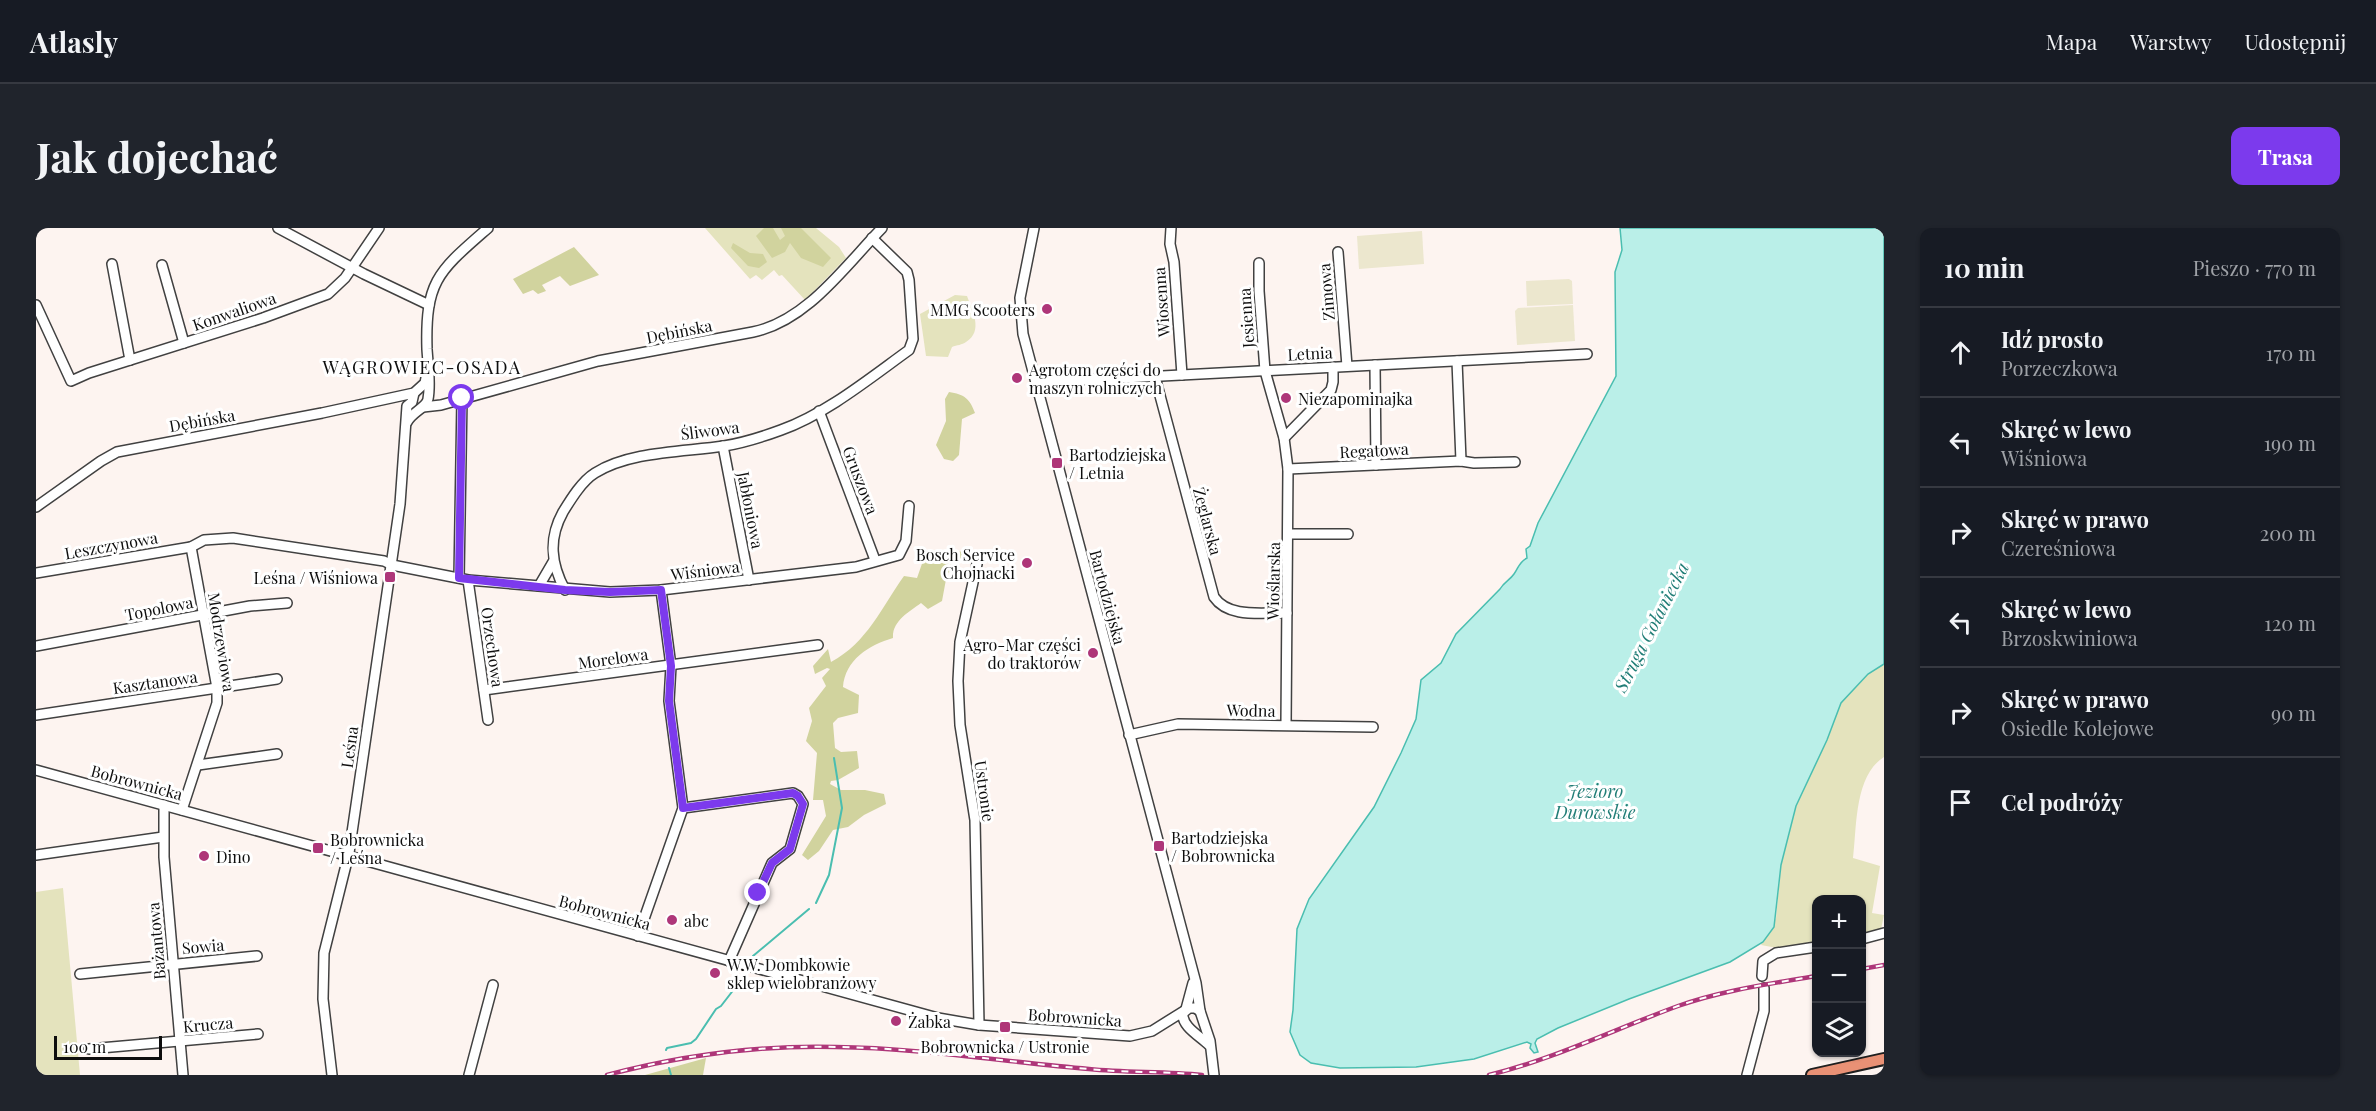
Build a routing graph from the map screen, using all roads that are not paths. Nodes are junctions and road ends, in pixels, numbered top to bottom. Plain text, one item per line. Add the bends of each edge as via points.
1 (278, 228) edge
2 (378, 228) edge
3 (488, 228) edge
4 (882, 228) edge
5 (1034, 228) edge
6 (1171, 228) edge
7 (872, 238) junction
8 (1338, 252) dead end
9 (1259, 263) dead end
10 (112, 264) dead end
11 (162, 264) dead end
12 (352, 267) junction
13 (36, 305) edge
14 (429, 305) junction
15 (184, 343) junction
16 (1587, 354) dead end
17 (130, 360) junction
18 (1457, 361) junction
19 (1375, 365) junction
20 (1347, 366) junction
21 (1333, 367) junction
22 (1265, 371) junction
23 (1182, 375) junction
24 (1155, 376) junction
25 (1036, 386) junction
26 (462, 398) junction
27 (419, 399) junction
28 (819, 411) junction
29 (1284, 438) junction
30 (723, 446) junction
31 (1461, 461) junction
32 (1515, 462) dead end
33 (1376, 465) junction
34 (1288, 469) junction
35 (909, 506) dead end
36 (36, 507) edge
37 (1289, 534) junction
38 (1348, 534) dead end
39 (191, 547) junction
40 (875, 560) junction
41 (553, 561) junction
42 (977, 564) dead end
43 (392, 565) junction
44 (36, 573) edge
45 (463, 579) junction
46 (749, 580) junction
47 (539, 586) junction
48 (565, 590) junction
49 (661, 590) junction
50 (287, 603) dead end
51 (1287, 613) junction
52 (203, 615) junction
53 (818, 645) dead end
54 (36, 646) edge
55 (671, 666) junction
56 (277, 679) dead end
57 (217, 688) junction
58 (484, 690) junction
59 (36, 715) edge
60 (488, 720) dead end
61 (1286, 726) junction
62 (1373, 727) dead end
63 (1130, 735) junction
64 (277, 754) dead end
65 (198, 765) junction
66 (36, 770) edge
67 (164, 805) junction
68 (683, 808) junction
69 (182, 810) junction
70 (163, 837) junction
71 (36, 855) edge
72 (348, 856) junction
73 (1884, 933) edge
74 (638, 936) junction
75 (1866, 938) edge
76 (1812, 948) edge
77 (257, 956) dead end
78 (729, 961) junction
79 (173, 964) junction
80 (1192, 972) junction
81 (80, 974) dead end
82 (1762, 976) dead end
83 (493, 985) dead end
84 (1764, 988) dead end
85 (1185, 1010) junction
86 (1201, 1015) junction
87 (1170, 1020) junction
88 (1186, 1024) junction
89 (979, 1025) junction
90 (258, 1034) dead end
91 (180, 1041) junction
92 (1209, 1045) junction
93 (88, 1049) dead end
94 (1884, 1059) edge
95 (183, 1075) edge
96 (332, 1075) edge
97 (469, 1075) edge
98 (1214, 1075) edge
99 (1747, 1075) edge
100 (1812, 1075) edge

1 - 12 street
2 - 12 street, Konwaliowa
3 - 14 street via 442,270
4 - 7 street, Dębińska
5 - 25 street, Bartodziejska via 1020,309
6 - 23 street, Wiosenna
7 - 26 street, Dębińska via 809,303 775,326 598,361
7 - 28 street, Śliwowa via 906,272 913,339 909,350
8 - 20 street, Zimowa
9 - 22 street, Jesienna
10 - 17 street
11 - 15 street
12 - 14 street
12 - 15 street, Konwaliowa via 328,294
13 - 17 street, Konwaliowa via 70,381
14 - 27 street via 430,387
15 - 17 street, Konwaliowa
16 - 18 street, Letnia
18 - 19 street, Letnia
18 - 31 street
19 - 20 street, Letnia
19 - 33 street
20 - 21 street, Letnia
21 - 22 street, Letnia
21 - 29 street via 1331,390
22 - 23 street, Letnia
22 - 29 street, Wioślarska
23 - 24 street, Letnia
24 - 25 street, Letnia via 1047,382
24 - 51 street, Żeglarska via 1214,597 1234,611
25 - 63 street, Bartodziejska
26 - 27 street, Dębińska
26 - 45 street, Orzechowa
27 - 36 street, Dębińska via 389,399 117,452
27 - 43 street, Leśna via 407,422
28 - 30 street, Śliwowa via 784,429
28 - 40 street, Gruszowa
29 - 34 street, Wioślarska
30 - 41 street, Śliwowa via 675,450 610,465 592,474 558,521
30 - 46 street, Jabłoniowa
31 - 32 street, Regatowa
31 - 33 street, Regatowa
33 - 34 street, Regatowa
34 - 37 street, Wioślarska
35 - 40 street, Wiśniowa via 906,541 899,555
37 - 38 street
37 - 51 street, Wioślarska
39 - 43 street, Leszczynowa via 204,540 233,538
39 - 44 street, Leszczynowa
39 - 52 street, Modrzewiowa
40 - 46 street, Wiśniowa via 856,567
41 - 47 street, Śliwowa
41 - 48 street, Śliwowa
42 - 89 street, Ustronie via 960,642 958,681 960,725 975,820
43 - 45 street, Wiśniowa
43 - 72 street, Leśna
45 - 47 street, Wiśniowa
45 - 58 street, Orzechowa
46 - 49 street, Wiśniowa
47 - 48 street, Wiśniowa
48 - 49 street, Wiśniowa
49 - 55 street
50 - 52 street, Topolowa
51 - 61 street, Wioślarska
52 - 54 street, Topolowa
52 - 57 street, Modrzewiowa
53 - 55 street, Morelowa
55 - 58 street, Morelowa
55 - 68 street via 669,701
56 - 57 street, Kasztanowa
57 - 59 street, Kasztanowa
57 - 65 street, Modrzewiowa via 217,703
58 - 60 street, Orzechowa
61 - 62 street, Wodna
61 - 63 street, Wodna via 1178,724
63 - 80 street, Bartodziejska
64 - 65 street
65 - 69 street, Modrzewiowa
66 - 67 street, Bobrownicka
67 - 69 street, Bobrownicka
67 - 70 street, Bażantowa
68 - 74 street
68 - 78 street via 793,793 803,804 790,849 772,863
69 - 72 street, Bobrownicka
70 - 71 street
70 - 79 street, Bażantowa
72 - 74 street, Bobrownicka
72 - 96 street, Leśna via 324,953 323,999
73 - 75 street
74 - 78 street, Bobrownicka
76 - 82 street via 1771,954 1763,961
77 - 79 street, Sowia
78 - 89 street, Bobrownicka via 917,1013
79 - 81 street, Sowia
79 - 91 street, Bażantowa
80 - 85 street, Bartodziejska via 1193,988
80 - 86 street, Bartodziejska
83 - 97 street
84 - 99 street via 1764,1011
85 - 86 street via 1195,1008
85 - 87 street, Bobrownicka
85 - 88 street via 1182,1015
86 - 88 street via 1198,1025
86 - 92 street, Bartodziejska
87 - 88 street
87 - 89 street, Bobrownicka via 1148,1033 1130,1036
88 - 92 street
90 - 91 street, Krucza
91 - 93 street, Krucza
91 - 95 street, Bażantowa
92 - 98 street, Bartodziejska
94 - 100 main road

